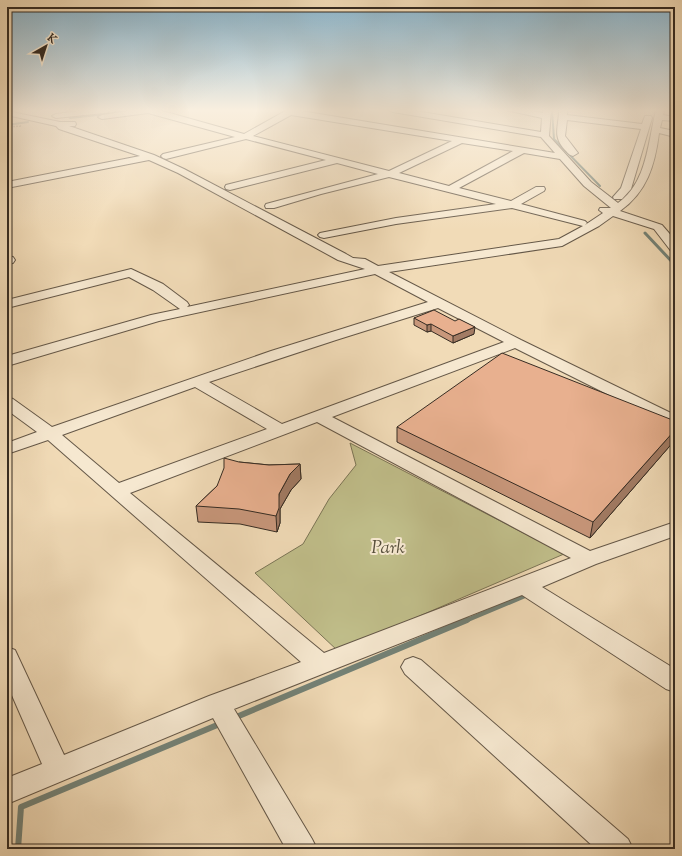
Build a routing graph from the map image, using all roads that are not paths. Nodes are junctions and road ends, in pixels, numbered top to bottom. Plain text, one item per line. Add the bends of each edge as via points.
1 (133, 150) edge
2 (150, 150) edge
3 (191, 150) edge
4 (294, 150) edge
5 (440, 150) edge
6 (514, 150) edge
7 (558, 150) edge
8 (570, 150) edge
9 (652, 150) edge
10 (521, 151) junction
11 (166, 156) junction
12 (151, 157) junction
13 (564, 157) junction
14 (579, 159) dead end
15 (336, 161) junction
16 (392, 173) junction
17 (7, 185) edge
18 (230, 187) junction
19 (451, 189) junction
20 (540, 189) dead end
21 (263, 203) junction
22 (613, 203) junction
23 (512, 205) junction
24 (281, 212) dead end
25 (581, 223) junction
26 (658, 227) junction
27 (675, 231) edge
28 (338, 242) dead end
29 (675, 248) edge
30 (365, 262) junction
31 (440, 303) junction
32 (7, 304) edge
33 (182, 305) junction
34 (516, 343) junction
35 (7, 352) edge
36 (7, 361) edge
37 (196, 381) junction
38 (7, 402) edge
39 (318, 416) junction
40 (675, 421) edge
41 (281, 430) junction
42 (50, 433) junction
43 (7, 449) edge
44 (116, 491) junction
45 (675, 529) edge
46 (589, 559) junction
47 (524, 586) junction
48 (7, 657) edge
49 (321, 665) junction
50 (413, 667) dead end
51 (675, 682) edge
52 (225, 715) junction
53 (58, 770) junction
54 (7, 790) edge
55 (302, 849) edge
56 (618, 849) edge

1 - 12 street
2 - 11 street
3 - 11 street
4 - 15 street
5 - 16 street
6 - 10 street
7 - 13 street
8 - 14 street
9 - 22 street via 641,184
10 - 13 street
10 - 19 street
11 - 18 street
12 - 17 street
12 - 30 street via 342,257
13 - 22 street via 584,179
15 - 16 street
15 - 18 street
16 - 19 street
16 - 21 street
18 - 21 street
19 - 23 street
20 - 23 street
21 - 24 street
22 - 25 street
22 - 26 street
22 - 30 street via 594,224 562,242
23 - 25 street
23 - 28 street via 321,233
25 - 30 street via 550,237 433,256
26 - 27 street
26 - 29 street
30 - 31 street
30 - 33 street
30 - 36 street
31 - 34 street
31 - 37 street
32 - 33 street via 131,273 158,287
33 - 35 street
34 - 39 street
34 - 40 street
37 - 41 street
37 - 42 street
38 - 42 street
39 - 41 street
39 - 46 street
41 - 44 street
42 - 43 street
42 - 44 street
44 - 49 street
45 - 46 street
46 - 47 street
47 - 49 street
47 - 51 street
48 - 53 street
49 - 52 street
50 - 56 street
52 - 53 street
52 - 55 street
53 - 54 street

